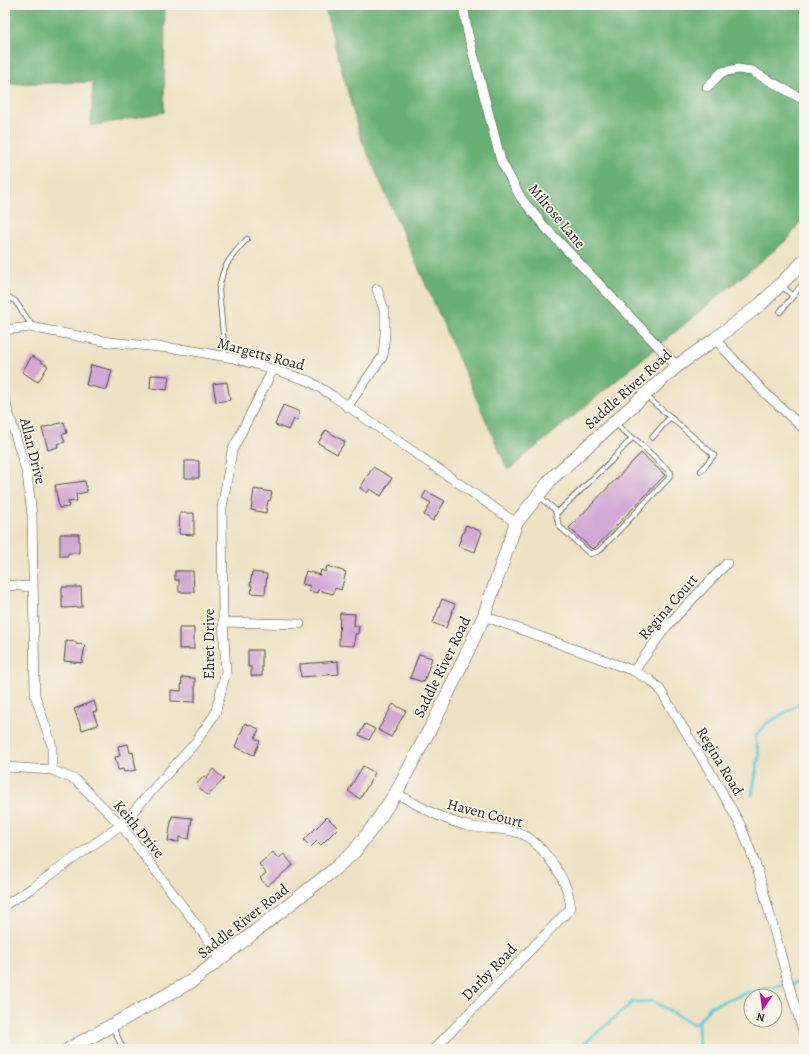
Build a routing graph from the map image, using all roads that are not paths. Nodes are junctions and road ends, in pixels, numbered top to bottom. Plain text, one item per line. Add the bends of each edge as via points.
1 (463, 5) edge
2 (707, 87) dead end
3 (804, 100) edge
4 (247, 239) dead end
5 (804, 261) edge
6 (804, 282) edge
7 (781, 285) junction
8 (377, 290) dead end
9 (793, 296) junction
10 (6, 297) edge
11 (780, 312) dead end
12 (33, 327) junction
13 (5, 330) edge
14 (715, 339) junction
15 (225, 356) junction
16 (677, 366) junction
17 (273, 369) junction
18 (645, 395) junction
19 (5, 401) edge
20 (347, 407) junction
21 (670, 417) junction
22 (615, 422) junction
23 (804, 429) edge
24 (632, 438) junction
25 (652, 438) dead end
26 (701, 471) dead end
27 (538, 496) junction
28 (556, 514) junction
29 (516, 523) junction
30 (727, 563) dead end
31 (5, 585) edge
32 (34, 587) junction
33 (484, 616) junction
34 (223, 622) junction
35 (300, 624) dead end
36 (634, 671) junction
37 (5, 767) edge
38 (52, 770) junction
39 (396, 793) junction
40 (121, 825) junction
41 (5, 905) edge
42 (564, 914) joint
43 (221, 957) junction
44 (112, 1025) junction
45 (804, 1034) edge
46 (69, 1049) edge
47 (123, 1049) edge
48 (434, 1049) edge

1 - 16 street, Milrose Lane via 468,34 501,161 521,198 564,248
2 - 3 street via 722,72 738,69 752,71
4 - 15 lane via 233,255 220,280
5 - 7 main road, Saddle River Road
6 - 9 lane
7 - 9 lane
7 - 14 main road, Saddle River Road via 761,304
8 - 20 street via 385,313 383,356
9 - 11 lane
10 - 12 lane via 15,301
12 - 13 street, Margetts Road
12 - 15 street, Margetts Road via 109,342
14 - 16 main road, Saddle River Road
14 - 23 street via 763,391
15 - 17 street, Margetts Road
16 - 18 main road, Saddle River Road
17 - 20 street, Margetts Road via 309,382 334,396
17 - 34 street, Ehret Drive via 232,451 222,508
18 - 21 lane
18 - 22 main road, Saddle River Road
19 - 32 street, Allan Drive via 27,474 32,514
20 - 29 street, Margetts Road
21 - 25 lane
21 - 26 lane via 714,455
22 - 24 lane
22 - 27 main road, Saddle River Road via 552,478
24 - 28 lane
24 - 28 lane via 672,473 599,551 590,554 580,547 559,526
27 - 28 lane via 555,510
27 - 29 main road, Saddle River Road
29 - 33 main road, Saddle River Road
30 - 36 street, Regina Court via 666,627
31 - 32 street
32 - 38 street, Allan Drive via 35,695 52,746
33 - 36 street, Regina Road
33 - 39 main road, Saddle River Road via 441,708
34 - 35 street
34 - 40 street, Ehret Drive via 226,672 215,714 195,743
36 - 45 street, Regina Road via 659,688 741,826 758,871
37 - 38 street, Keith Drive
38 - 40 street, Keith Drive via 76,780
39 - 42 street, Haven Court via 445,819 469,826 522,834 540,847 554,865 567,889 571,908
39 - 43 main road, Saddle River Road via 354,852
40 - 41 street, Ehret Drive
40 - 43 street, Keith Drive
42 - 48 street, Darby Road
43 - 44 main road, Saddle River Road via 192,981
44 - 46 main road, Saddle River Road
44 - 47 lane

